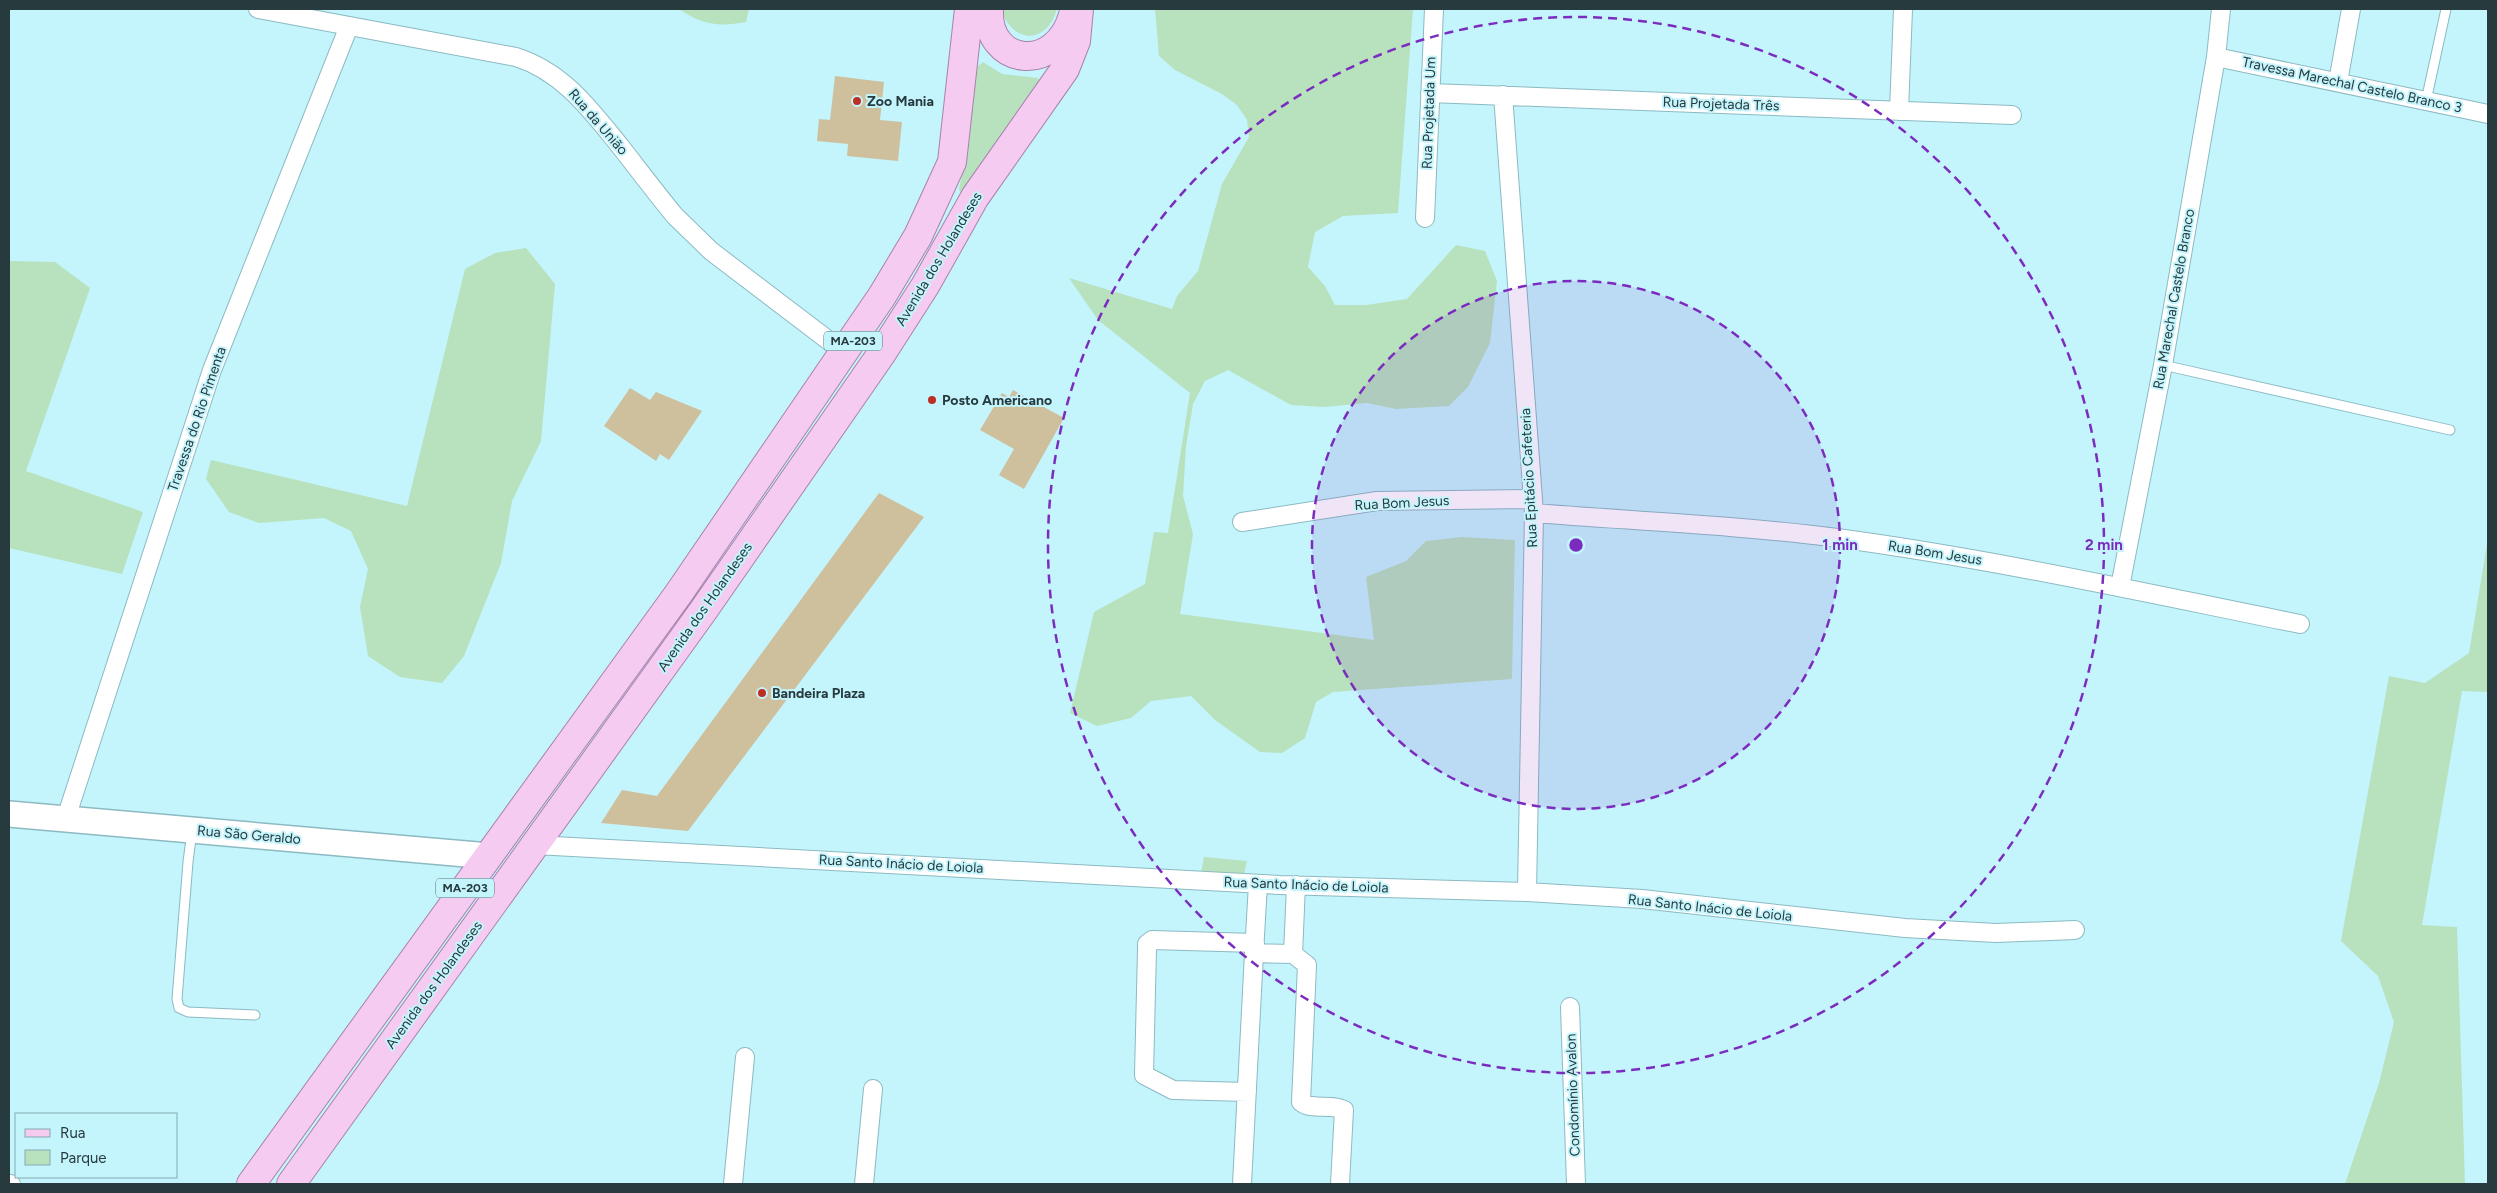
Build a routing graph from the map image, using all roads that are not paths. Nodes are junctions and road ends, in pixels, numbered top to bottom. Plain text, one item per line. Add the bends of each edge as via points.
1 (258, 9) edge
2 (969, 9) edge
3 (989, 9) edge
4 (1074, 9) edge
5 (1080, 9) edge
6 (1434, 9) edge
7 (1903, 9) edge
8 (2221, 9) edge
9 (2351, 9) edge
10 (2446, 9) edge
11 (307, 13) edge
12 (349, 26) junction
13 (2216, 56) junction
14 (2338, 82) junction
15 (1430, 93) junction
16 (1503, 95) junction
17 (2426, 101) junction
18 (1899, 111) junction
19 (2488, 114) edge
20 (2012, 115) dead end
21 (1425, 218) dead end
22 (845, 353) junction
23 (2163, 366) junction
24 (2450, 430) dead end
25 (1533, 506) junction
26 (1242, 522) dead end
27 (2120, 587) junction
28 (2300, 624) dead end
29 (9, 814) edge
30 (66, 818) junction
31 (192, 830) junction
32 (535, 845) junction
33 (489, 856) junction
34 (1258, 884) junction
35 (1296, 885) junction
36 (1527, 892) junction
37 (2075, 930) dead end
38 (1255, 948) junction
39 (1292, 954) junction
40 (1570, 1007) dead end
41 (255, 1015) dead end
42 (745, 1058) dead end
43 (872, 1089) dead end
44 (1247, 1092) junction
45 (252, 1184) edge
46 (291, 1184) edge
47 (733, 1184) edge
48 (864, 1184) edge
49 (1242, 1184) edge
50 (1340, 1184) edge
51 (1576, 1184) edge

1 - 11 street, Rua da União
2 - 22 main road, MA-203 via 957,136 950,171 918,236
3 - 4 main road via 991,28 998,42 1011,52 1028,56 1045,54 1059,43 1069,27
5 - 32 main road, Avenida dos Holandeses / MA-203 via 1076,42 1065,69 975,197 925,286 882,353
6 - 15 street, Rua Projetada Um
7 - 18 street
8 - 13 street, Rua Marechal Castelo Branco
9 - 14 street
10 - 17 lane
11 - 12 street, Rua da União
12 - 22 street, Rua da União via 516,57 540,66 587,105 691,232 711,251
12 - 30 street, Travessa do Rio Pimenta via 212,370
13 - 14 street, Travessa Marechal Castelo Branco 3
13 - 23 street, Rua Marechal Castelo Branco
14 - 17 street, Travessa Marechal Castelo Branco 3
15 - 16 street, Rua Projetada Três
15 - 21 street, Rua Projetada Um
16 - 18 street, Rua Projetada Três
16 - 25 street, Rua Epitácio Cafeteria
17 - 19 street, Travessa Marechal Castelo Branco 3
18 - 20 street, Rua Projetada Três
22 - 33 main road, MA-203 via 679,593
23 - 24 lane
23 - 27 street, Rua Marechal Castelo Branco
25 - 26 street, Rua Bom Jesus via 1377,501
25 - 27 street, Rua Bom Jesus via 1834,538 2023,566
25 - 36 street, Rua Epitácio Cafeteria
27 - 28 street, Rua Bom Jesus
29 - 30 street, Rua São Geraldo
30 - 31 street, Rua São Geraldo
31 - 33 street, Rua São Geraldo
31 - 41 lane via 177,999 179,1008 188,1012
32 - 34 street, Rua Santo Inácio de Loiola
32 - 46 main road, Avenida dos Holandeses / MA-203
33 - 45 main road, MA-203
34 - 35 street, Rua Santo Inácio de Loiola
34 - 38 street
35 - 36 street, Rua Santo Inácio de Loiola
35 - 39 street
36 - 37 street, Rua Santo Inácio de Loiola via 1642,899 1905,928 1996,933
38 - 39 street
38 - 44 street
38 - 44 street via 1152,940 1147,944 1144,1075 1173,1090
39 - 50 street via 1307,965 1301,1102 1306,1106 1344,1110
40 - 51 street, Condomínio Avalon
42 - 47 street
43 - 48 street
44 - 49 street

